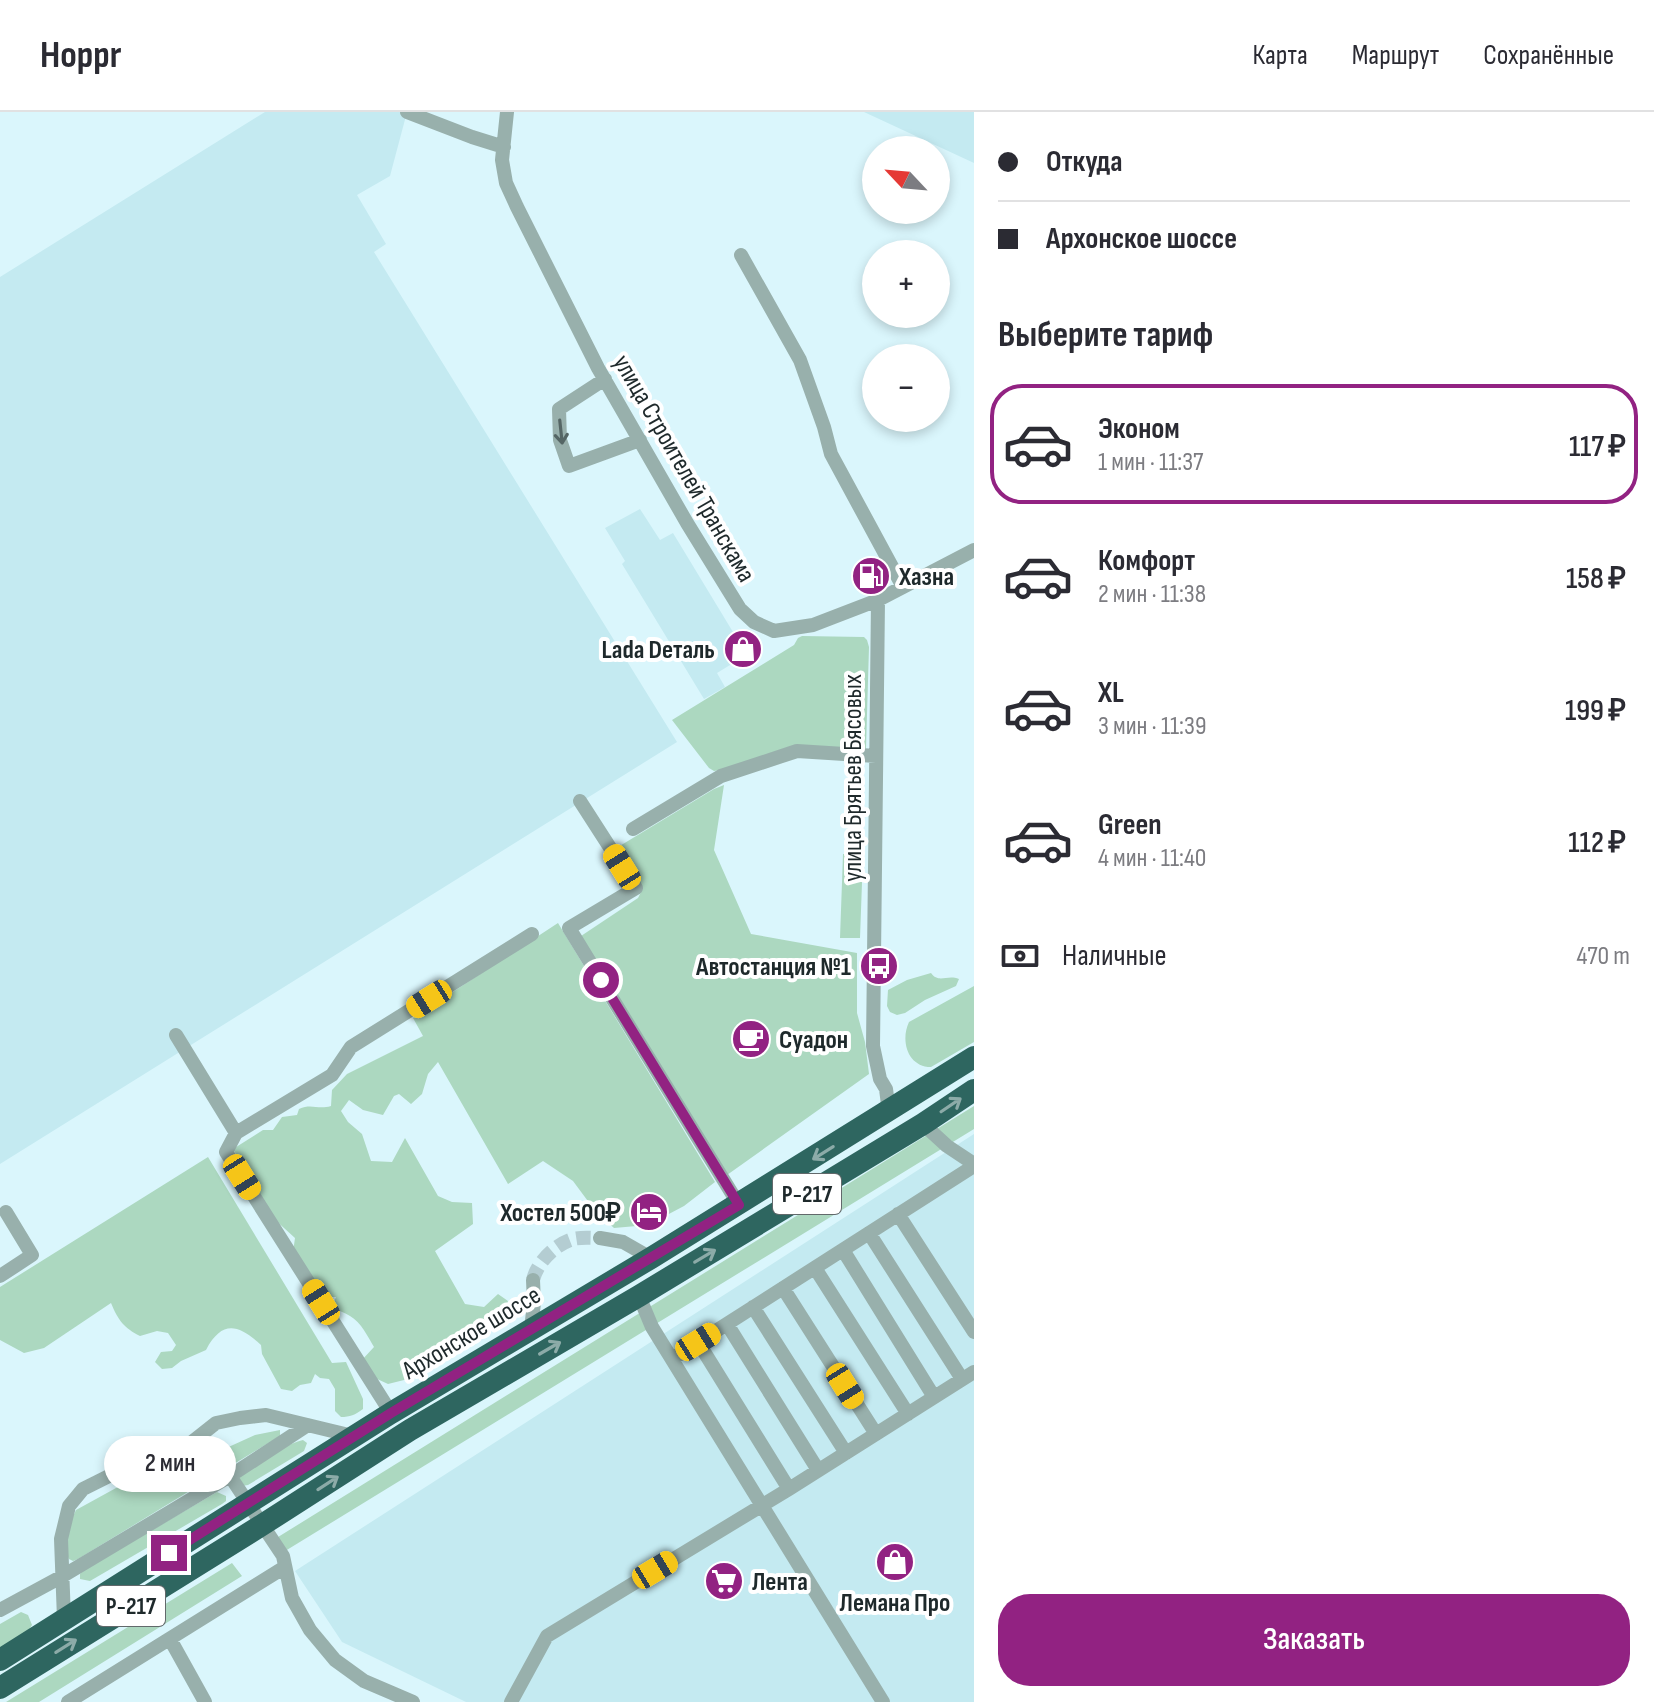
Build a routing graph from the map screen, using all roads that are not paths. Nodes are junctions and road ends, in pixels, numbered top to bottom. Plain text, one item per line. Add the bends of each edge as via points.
1 (407, 112) edge
2 (507, 112) edge
3 (504, 147) junction
4 (741, 255) dead end
5 (605, 379) junction
6 (640, 440) junction
7 (974, 550) edge
8 (903, 587) junction
9 (878, 600) junction
10 (876, 756) junction
11 (580, 801) dead end
12 (633, 829) dead end
13 (532, 934) dead end
14 (176, 1035) dead end
15 (974, 1057) edge
16 (974, 1090) edge
17 (889, 1112) junction
18 (923, 1124) junction
19 (236, 1133) junction
20 (974, 1165) edge
21 (739, 1205) junction
22 (6, 1212) dead end
23 (898, 1214) junction
24 (869, 1233) junction
25 (600, 1238) tunnel mouth
26 (843, 1250) junction
27 (651, 1258) junction
28 (815, 1268) junction
29 (0, 1276) edge
30 (533, 1280) tunnel mouth
31 (783, 1288) junction
32 (639, 1296) junction
33 (753, 1307) junction
34 (727, 1324) junction
35 (531, 1329) junction
36 (974, 1332) edge
37 (698, 1342) junction
38 (672, 1359) junction
39 (968, 1375) edge
40 (934, 1397) junction
41 (391, 1413) junction
42 (908, 1414) junction
43 (308, 1425) junction
44 (876, 1434) junction
45 (353, 1436) junction
46 (846, 1453) junction
47 (818, 1470) junction
48 (230, 1476) junction
49 (789, 1489) junction
50 (249, 1503) junction
51 (762, 1505) junction
52 (262, 1525) junction
53 (285, 1567) junction
54 (61, 1577) junction
55 (0, 1610) edge
56 (64, 1619) junction
57 (170, 1639) junction
58 (0, 1660) edge
59 (0, 1688) edge
60 (68, 1702) edge
61 (205, 1702) edge
62 (413, 1702) edge
63 (511, 1702) edge
64 (883, 1702) edge

1 - 3 street
2 - 3 street, улица Строителей Транскама
3 - 5 street, улица Строителей Транскама via 506,183
4 - 8 street via 800,360 831,454
5 - 6 street, улица Строителей Транскама
5 -> 6 street via 559,409 560,440 569,466
6 - 9 street, улица Строителей Транскама via 740,609 754,622 774,631 813,625
7 - 8 street, улица Строителей Транскама
8 - 9 street, улица Строителей Транскама
9 - 10 street, улица Брятьев Бясовых
10 - 12 street via 797,751 721,776
10 - 17 street, улица Брятьев Бясовых via 873,1046
11 - 21 street via 636,888 569,928
13 - 19 street via 351,1047 332,1075
14 - 19 street
15 - 17 highway, Архонское шоссе / Р-217
18 -> 16 highway, Архонское шоссе / Р-217
17 -> 21 highway, Архонское шоссе / Р-217
18 - 20 street
32 -> 18 highway, Архонское шоссе / Р-217
19 - 41 street via 226,1152
20 - 23 street
21 - 27 highway, Архонское шоссе / Р-217
22 - 29 street via 32,1255
23 - 24 street
23 - 36 street
24 - 26 street
24 - 39 street
25 - 27 street via 623,1242
26 - 28 street
26 - 40 street
27 - 35 highway, Архонское шоссе / Р-217
28 - 31 street
28 - 42 street
30 - 35 street
31 - 33 street
31 - 44 street
32 - 38 street
52 -> 32 highway, Архонское шоссе / Р-217 via 410,1430
33 - 34 street
33 - 46 street
34 - 37 street
34 - 47 street
35 - 41 highway, Архонское шоссе / Р-217
37 - 38 street
37 - 49 street
38 - 51 street
39 - 40 street
40 - 42 street
41 - 45 highway, Архонское шоссе / Р-217
42 - 44 street
43 - 45 street
43 - 48 street
43 - 54 street via 266,1415 216,1423 192,1442 83,1489 69,1506 61,1539
44 - 46 street
45 - 50 highway, Архонское шоссе / Р-217
46 - 47 street
47 - 49 street
48 - 50 street
48 - 54 street
49 - 51 street
50 - 52 street
50 - 56 highway, Архонское шоссе / Р-217
51 - 63 street via 547,1636
51 - 64 street
52 - 53 street
59 -> 52 highway, Архонское шоссе / Р-217
53 - 57 street
53 - 62 street via 292,1598 335,1660 364,1681
54 - 55 street
54 - 56 street
56 - 58 highway, Архонское шоссе / Р-217
57 - 60 street
57 - 61 street

